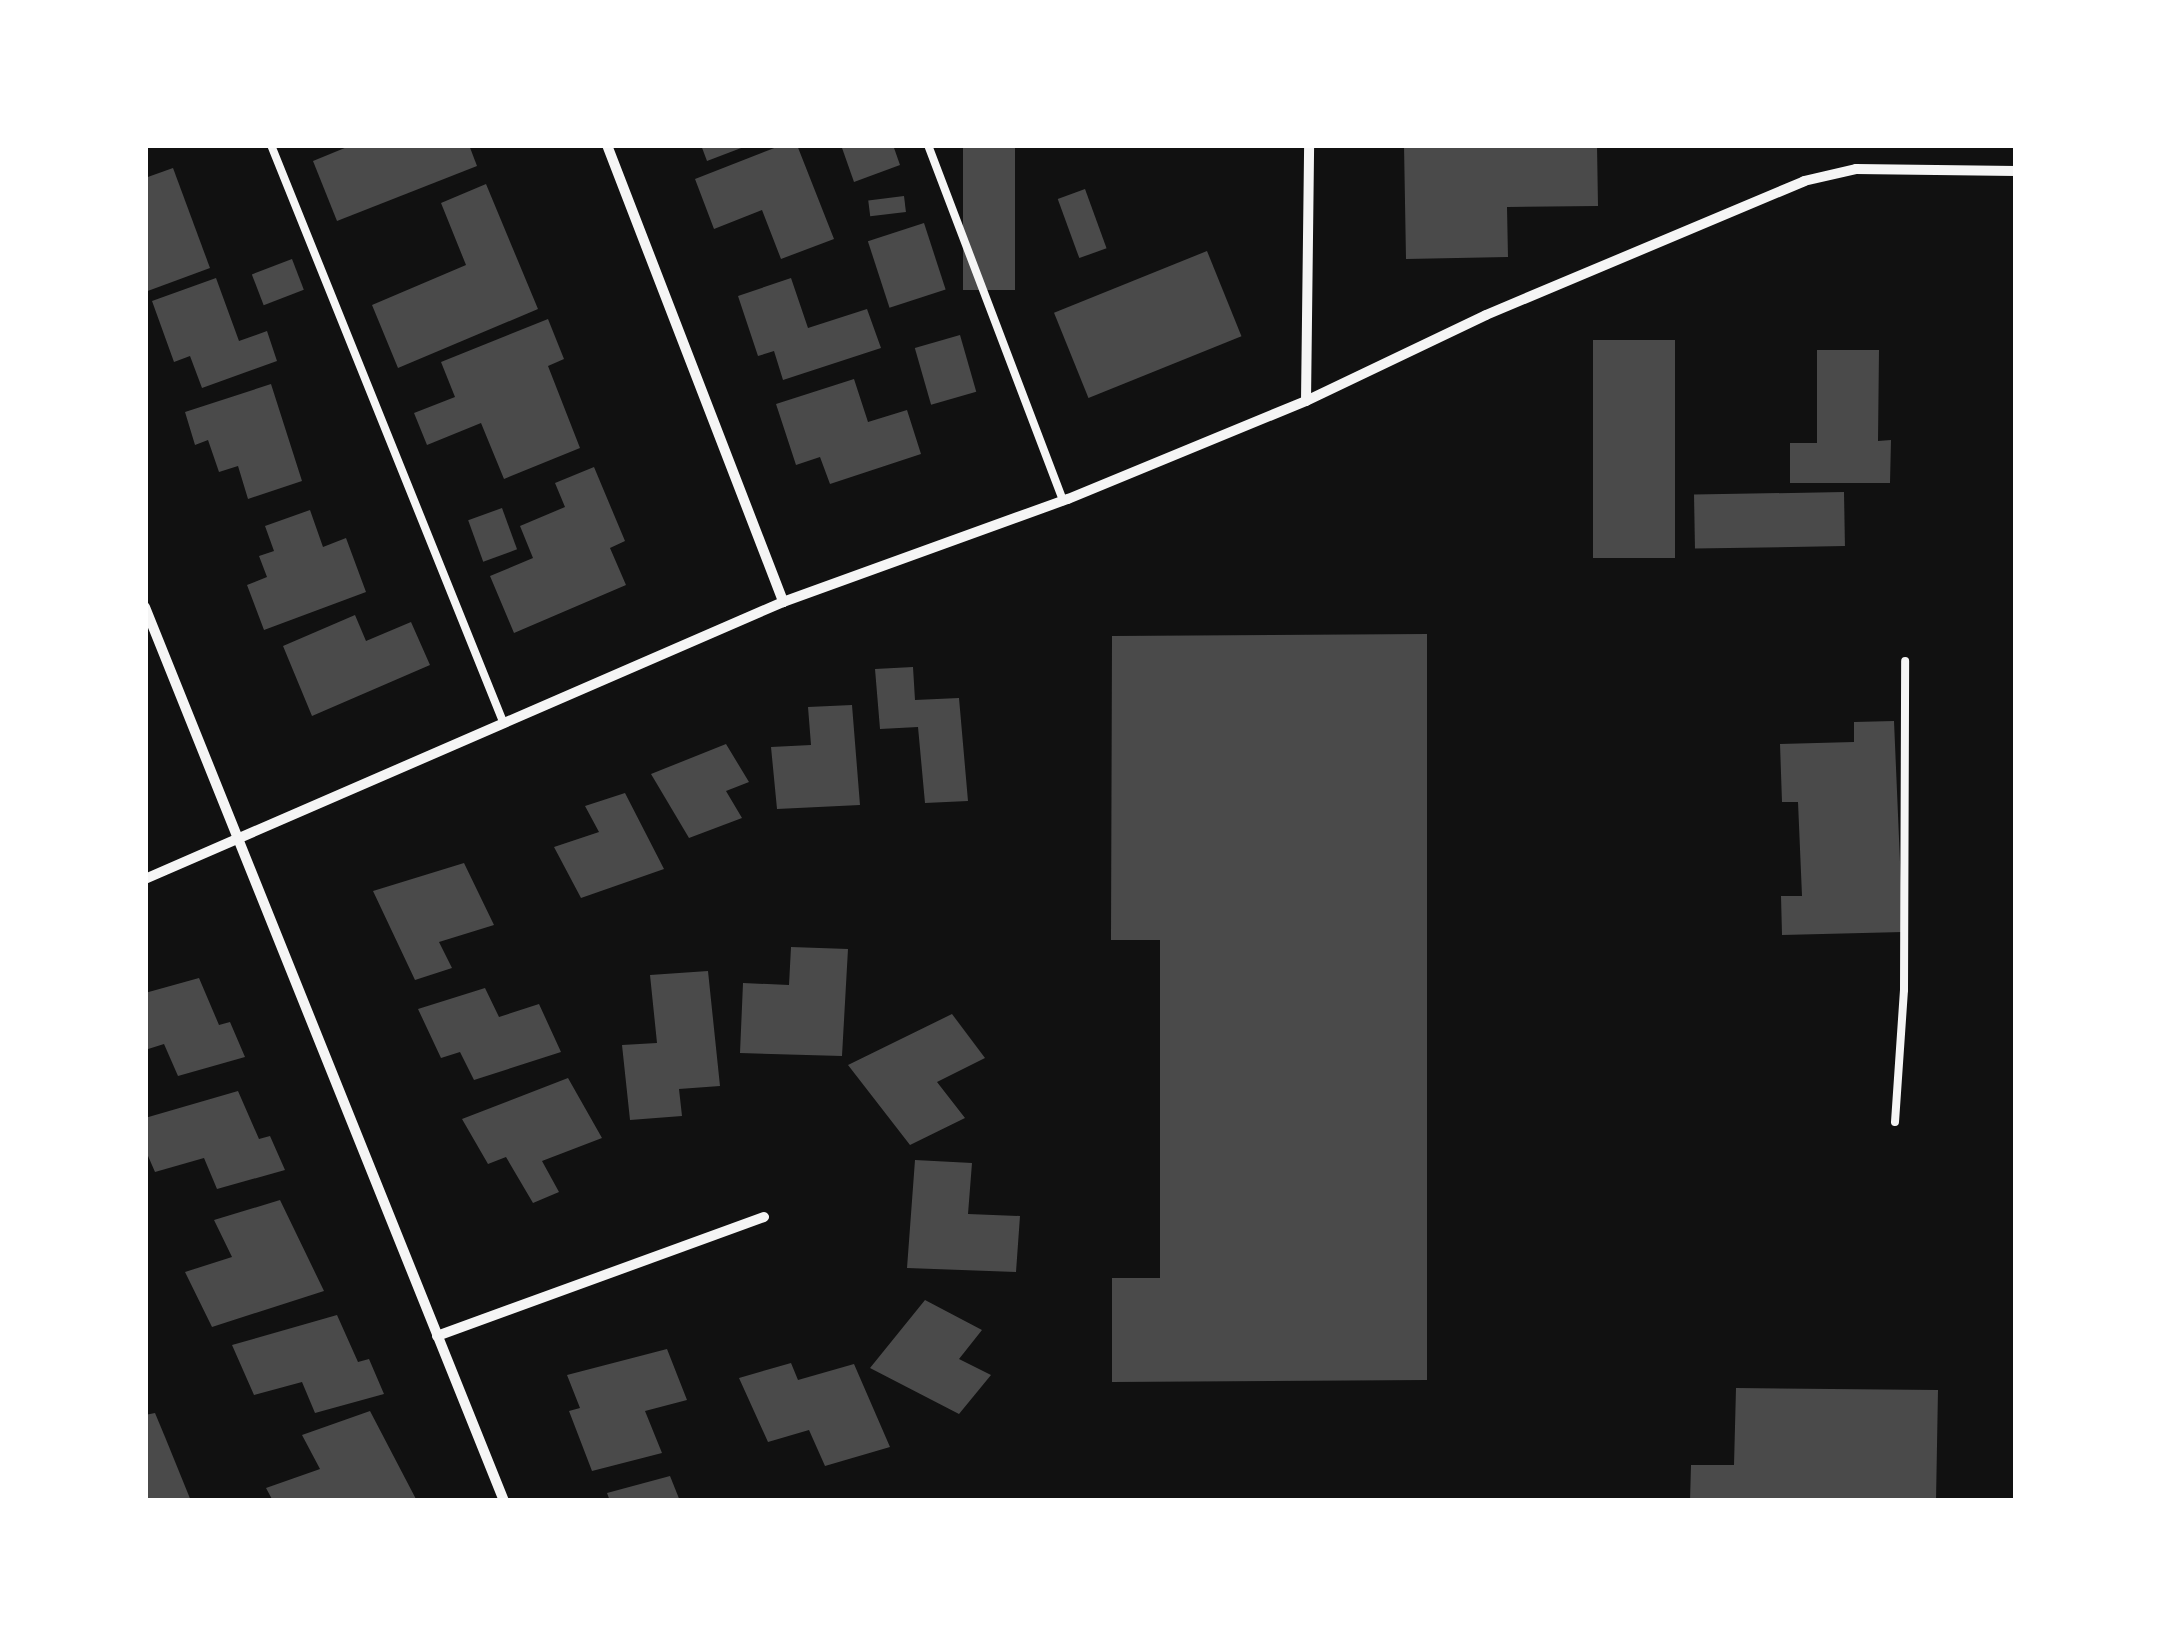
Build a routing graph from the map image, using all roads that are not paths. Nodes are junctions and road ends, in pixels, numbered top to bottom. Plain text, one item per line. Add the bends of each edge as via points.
1 (271, 145) edge
2 (606, 145) edge
3 (928, 145) edge
4 (1309, 145) edge
5 (2016, 171) edge
6 (1306, 401) junction
7 (1063, 500) junction
8 (783, 602) junction
9 (145, 607) edge
10 (1905, 661) dead end
11 (504, 724) junction
12 (234, 840) junction
13 (145, 878) edge
14 (1895, 1122) dead end
15 (764, 1217) dead end
16 (437, 1336) junction
17 (504, 1501) edge

1 - 11 lane
2 - 8 street
3 - 7 lane
4 - 6 street
5 - 6 street via 1856,170 1804,181 1486,315
6 - 7 street
7 - 8 street
8 - 11 street
9 - 12 street
10 - 14 lane via 1904,990
11 - 12 street
12 - 13 street
12 - 16 street
15 - 16 street
16 - 17 street

